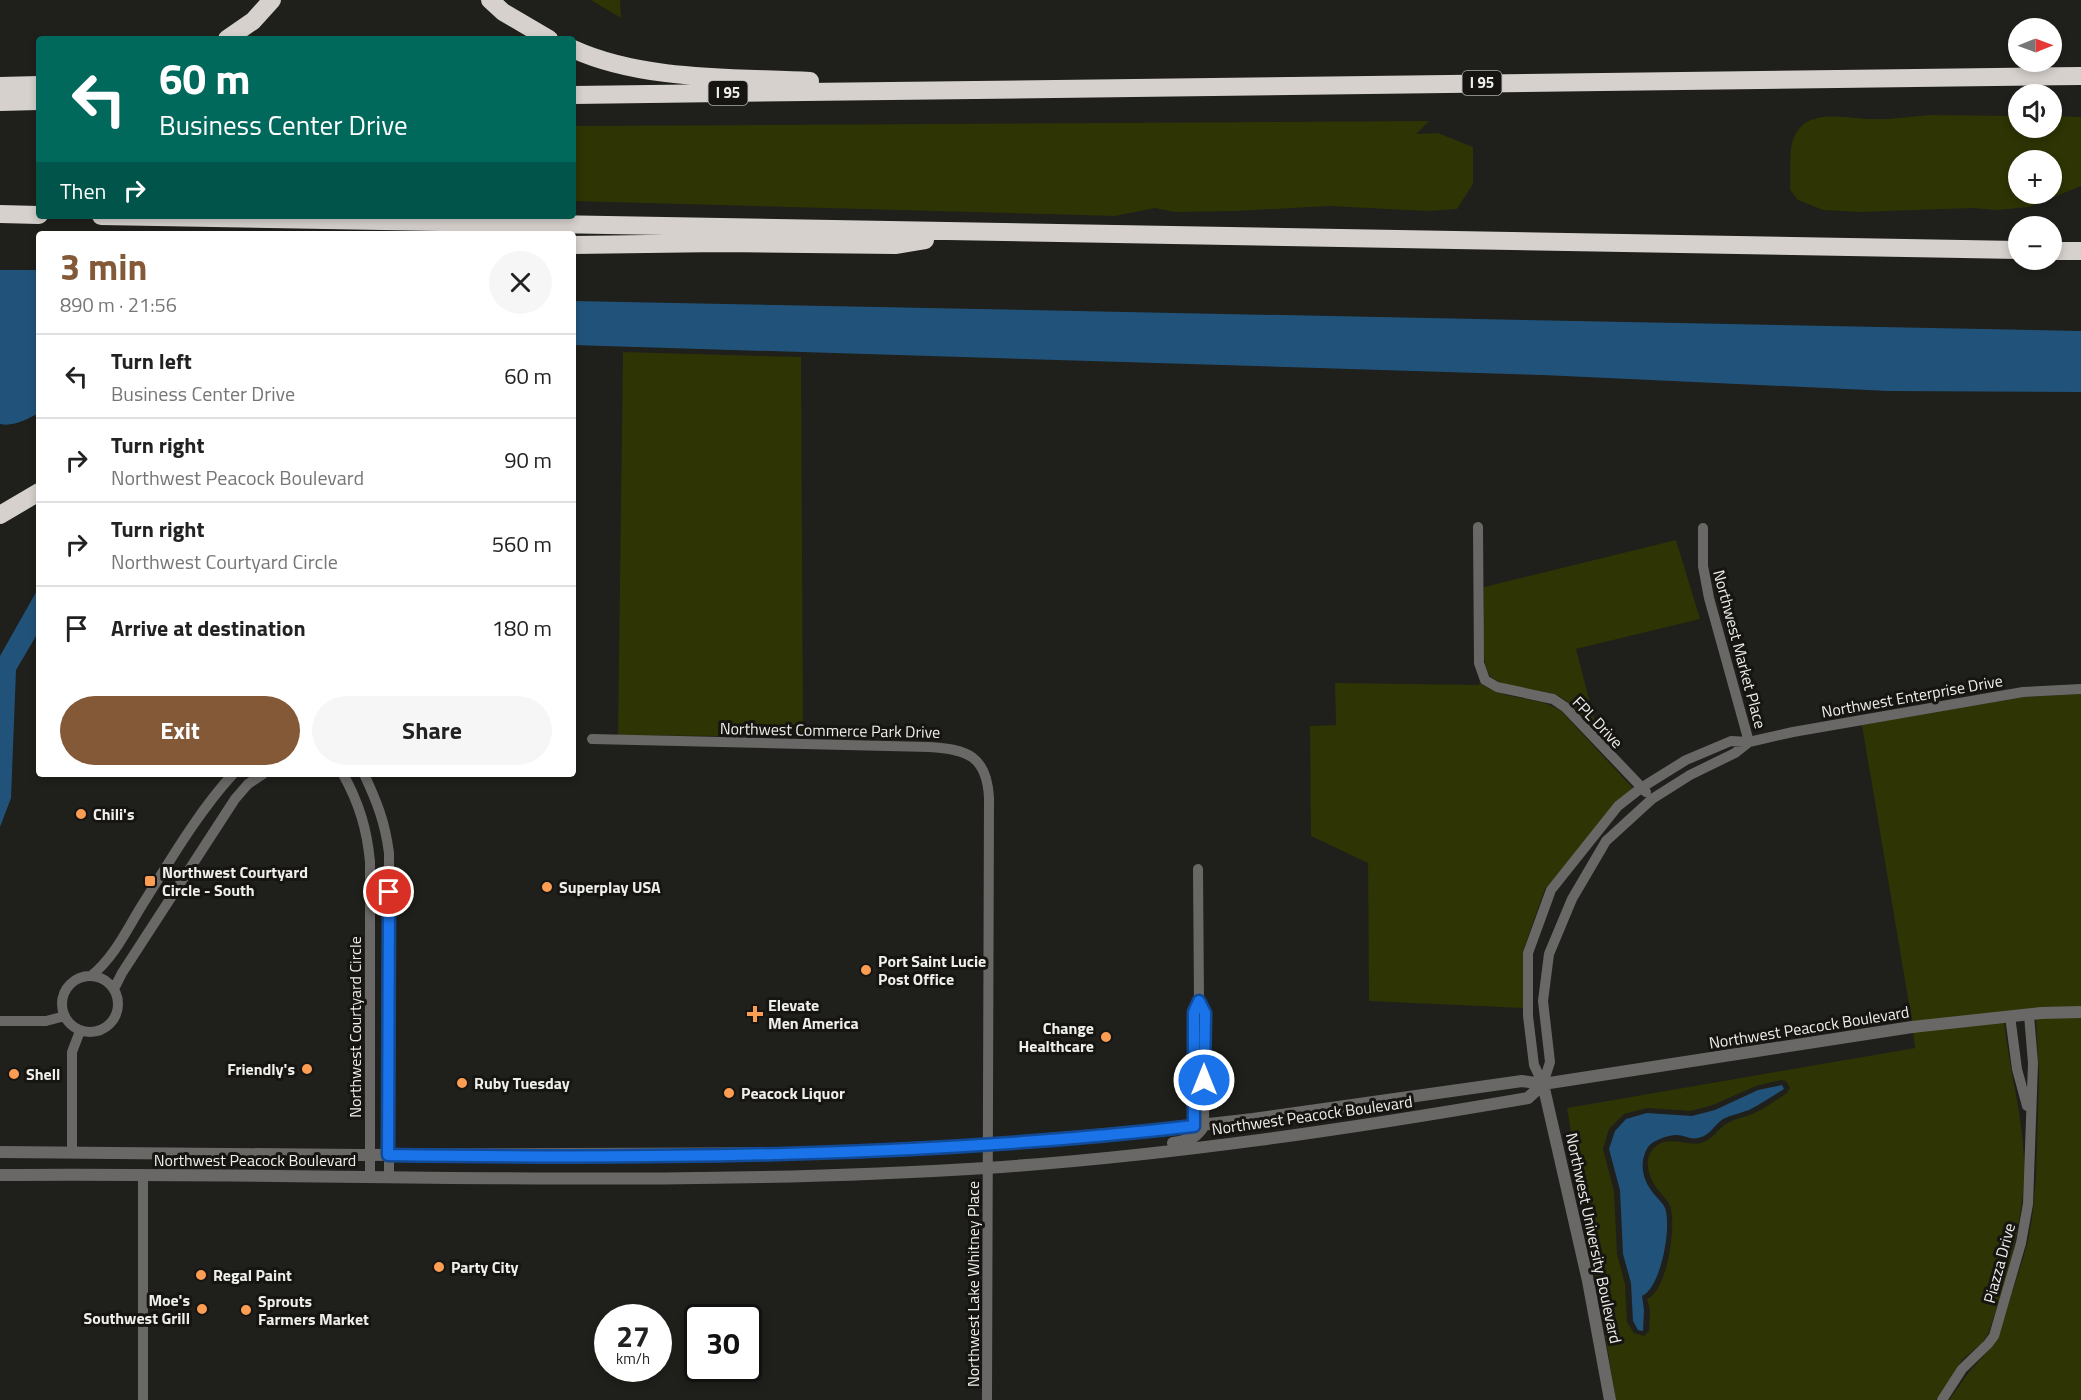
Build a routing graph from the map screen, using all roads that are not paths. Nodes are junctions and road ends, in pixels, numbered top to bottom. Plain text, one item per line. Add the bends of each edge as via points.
1 (272, 0) edge
2 (490, 0) edge
3 (231, 36) edge
4 (544, 36) edge
5 (576, 50) edge
6 (2081, 76) edge
7 (36, 85) edge
8 (0, 86) edge
9 (883, 91) junction
10 (576, 95) edge
11 (36, 101) edge
12 (0, 102) edge
13 (0, 214) edge
14 (36, 215) edge
15 (264, 219) edge
16 (969, 232) junction
17 (576, 245) edge
18 (2008, 250) edge
19 (2062, 251) edge
20 (2081, 251) edge
21 (36, 494) edge
22 (0, 515) edge
23 (1478, 527) dead end
24 (1703, 528) dead end
25 (2081, 689) edge
26 (592, 739) dead end
27 (1749, 742) junction
28 (230, 777) edge
29 (258, 777) edge
30 (345, 777) edge
31 (365, 777) edge
32 (1641, 788) junction
33 (1652, 799) junction
34 (172, 859) junction
35 (1198, 869) dead end
36 (188, 870) junction
37 (91, 976) junction
38 (114, 989) junction
39 (2081, 1012) edge
40 (2029, 1015) junction
41 (2010, 1016) junction
42 (65, 1017) junction
43 (0, 1021) edge
44 (370, 1022) junction
45 (390, 1022) junction
46 (80, 1031) junction
47 (1543, 1084) junction
48 (2030, 1115) junction
49 (1199, 1125) junction
50 (988, 1144) junction
51 (0, 1152) edge
52 (72, 1153) junction
53 (370, 1155) junction
54 (388, 1155) junction
55 (1096, 1158) junction
56 (988, 1168) junction
57 (0, 1175) edge
58 (143, 1176) junction
59 (369, 1177) junction
60 (388, 1178) junction
61 (143, 1400) edge
62 (987, 1400) edge
63 (1610, 1400) edge
64 (1942, 1400) edge

1 - 3 highway via 253,21
2 - 4 highway
5 - 9 highway via 627,67 663,73 810,81
6 - 9 highway, I 95
7 - 8 highway
9 - 10 highway, I 95
11 - 12 highway
13 - 14 highway
15 - 16 highway
16 - 17 highway via 894,245
16 - 18 highway
19 - 20 highway
21 - 22 highway
23 - 32 street, FPL Drive via 1479,663 1485,680 1497,687 1553,699 1565,707
24 - 27 street, Northwest Market Place via 1703,566 1709,598
25 - 27 street, Northwest Enterprise Drive via 2023,692
26 - 50 street, Northwest Commerce Park Drive via 953,748 971,755 988,782 989,798
27 - 32 street, Northwest Enterprise Drive via 1731,741 1686,760
27 - 33 street, Northwest Enterprise Drive
28 - 34 street
29 - 36 street via 235,799
30 - 44 street, Northwest Courtyard Circle via 364,819 368,842
31 - 45 street, Northwest Courtyard Circle via 380,807 389,853
32 - 33 street, FPL Drive
32 - 47 street, Northwest Enterprise Drive via 1618,806 1551,890 1528,953 1528,1016 1534,1065
33 - 47 street, Northwest Enterprise Drive via 1606,841 1572,900 1549,954 1544,1001 1550,1062
34 - 36 street
34 - 37 street via 105,965
35 - 49 street via 1199,1001 1205,1013
36 - 38 street
37 - 38 street via 106,981
37 - 42 street via 73,982 66,990 62,1005
38 - 46 street via 118,1005 112,1022 98,1032
39 - 40 street, Northwest Peacock Boulevard
40 - 41 street, Northwest Peacock Boulevard
40 - 48 street, Piazza Drive via 2033,1063
41 - 47 street, Northwest Peacock Boulevard via 1912,1027
41 - 48 street, Piazza Drive via 2017,1069
42 - 43 street
42 - 46 street
44 - 45 street
44 - 53 street, Northwest Courtyard Circle
45 - 54 street, Northwest Courtyard Circle
46 - 52 street via 72,1052
47 - 49 street, Northwest Peacock Boulevard via 1522,1082
47 - 55 street, Northwest Peacock Boulevard via 1528,1098 1381,1123
47 - 63 street, Northwest University Boulevard via 1588,1281
48 - 64 street, Piazza Drive via 2026,1219 1998,1323 1992,1340 1962,1369
49 - 50 street, Northwest Peacock Boulevard
49 - 55 street via 1197,1136 1187,1141 1115,1149
50 - 54 street, Northwest Peacock Boulevard via 822,1153
50 - 56 street, Northwest Commerce Park Drive
51 - 52 street, Northwest Peacock Boulevard
52 - 53 street, Northwest Peacock Boulevard
53 - 54 street, Northwest Peacock Boulevard
53 - 59 street, Northwest Courtyard Circle
54 - 60 street, Northwest Courtyard Circle
55 - 56 street, Northwest Peacock Boulevard
56 - 60 street, Northwest Peacock Boulevard via 767,1177
56 - 62 street, Northwest Lake Whitney Place
57 - 58 street, Northwest Peacock Boulevard
58 - 59 street, Northwest Peacock Boulevard
58 - 61 street
59 - 60 street, Northwest Peacock Boulevard

